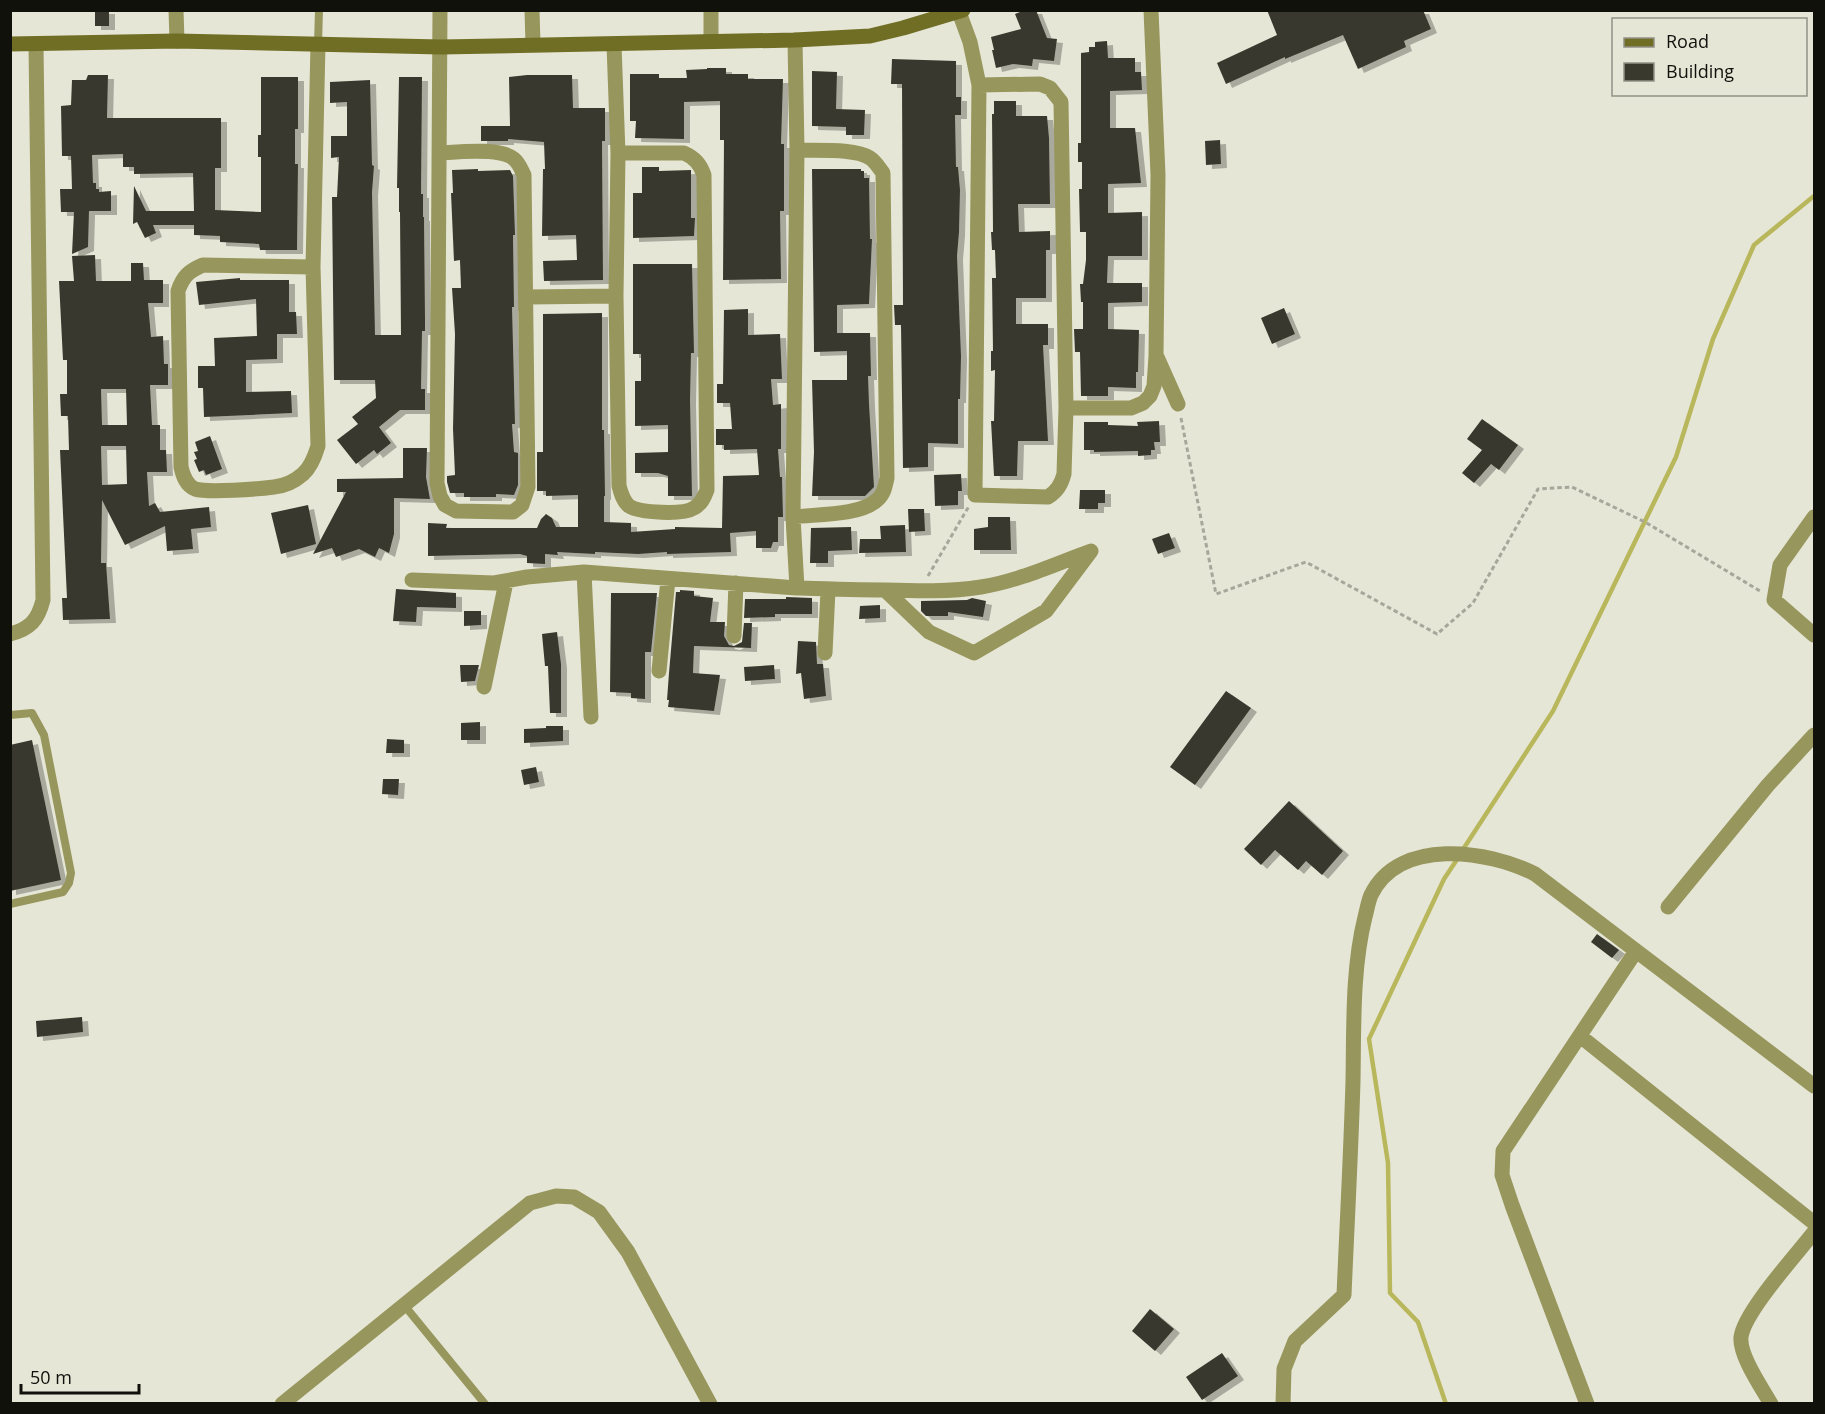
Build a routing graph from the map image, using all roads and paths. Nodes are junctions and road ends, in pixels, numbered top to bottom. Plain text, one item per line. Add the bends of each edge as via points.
1 (176, 10) edge
2 (320, 10) edge
3 (440, 10) edge
4 (532, 10) edge
5 (711, 10) edge
6 (1151, 10) edge
7 (961, 11) edge
8 (711, 40) junction
9 (795, 40) junction
10 (177, 41) junction
11 (10, 44) edge
12 (36, 44) junction
13 (318, 44) junction
14 (533, 44) junction
15 (614, 45) junction
16 (441, 47) junction
17 (979, 85) junction
18 (797, 150) junction
19 (440, 153) junction
20 (618, 153) junction
21 (313, 267) junction
22 (616, 296) junction
23 (527, 297) junction
24 (1156, 356) junction
25 (1178, 404) joint
26 (1066, 408) junction
27 (975, 495) junction
28 (793, 517) junction
29 (1815, 517) edge
30 (584, 572) junction
31 (668, 579) junction
32 (412, 580) dead end
33 (506, 582) junction
34 (736, 584) junction
35 (797, 588) junction
36 (828, 590) junction
37 (885, 590) junction
38 (922, 591) junction
39 (1774, 600) junction
40 (10, 634) edge
41 (1815, 635) edge
42 (734, 636) dead end
43 (825, 653) dead end
44 (659, 671) dead end
45 (484, 687) dead end
46 (10, 715) edge
47 (591, 717) dead end
48 (1815, 735) edge
49 (10, 904) edge
50 (1668, 907) dead end
51 (1636, 951) junction
52 (1580, 1036) junction
53 (1815, 1086) edge
54 (1815, 1223) edge
55 (1815, 1232) edge
56 (404, 1305) junction
57 (282, 1404) edge
58 (484, 1404) edge
59 (710, 1404) edge
60 (1283, 1404) edge
61 (1587, 1404) edge
62 (1771, 1404) edge

1 - 10 street
2 - 13 lane
3 - 16 street
4 - 14 street
5 - 8 street
6 - 24 street via 1158,175
7 - 9 street via 870,36
7 - 17 street
8 - 9 street
8 - 15 street
9 - 18 street
10 - 12 street
10 - 13 street
11 - 12 street
12 - 40 street via 43,600 33,623
13 - 16 street
13 - 21 street
14 - 15 street
14 - 16 street
15 - 20 street
16 - 19 street
17 - 26 street via 1040,84 1050,88 1061,102
17 - 27 street
18 - 28 street
18 - 28 street via 859,153 869,157 883,173 887,478 879,498 858,510
19 - 23 street via 504,152 518,163 524,175
19 - 23 street via 437,483 445,505 456,511 513,512 526,498
20 - 22 street
20 - 22 street via 684,153 694,158 704,175 707,490 696,507 685,512 640,510 622,497
21 - 21 street via 318,446 313,460 304,474 274,487 195,489 188,484 181,467 178,291 182,280 189,271 203,265
22 - 23 street
24 - 25 street
24 - 26 street via 1154,386 1143,404 1131,408
25 - 39 path via 1216,594 1306,562 1437,634 1473,603 1538,489 1572,487 1645,522
26 - 27 street via 1064,474 1056,491 1048,497
27 - 38 path
28 - 35 street
29 - 39 street via 1780,565
30 - 31 street
30 - 33 street
30 - 47 street
31 - 34 street
31 - 44 street
32 - 33 street
33 - 45 street
34 - 35 street
34 - 42 street
35 - 36 street
36 - 37 street
36 - 43 street
37 - 38 street
37 - 38 street via 929,632 974,653 1046,610 1090,551 981,587
39 - 41 street
46 - 49 lane via 32,713 44,735 71,873 63,892
48 - 50 street via 1768,785
51 - 52 street
51 - 53 street
51 - 60 street via 1520,866 1473,855 1429,854 1398,866 1382,879 1371,896 1359,939 1344,1295 1295,1341 1284,1369
52 - 54 street
52 - 61 street via 1503,1151 1502,1175
55 - 62 street via 1748,1317 1741,1338 1744,1354
56 - 57 street
56 - 58 lane
56 - 59 street via 530,1203 556,1196 574,1197 599,1212 628,1252

